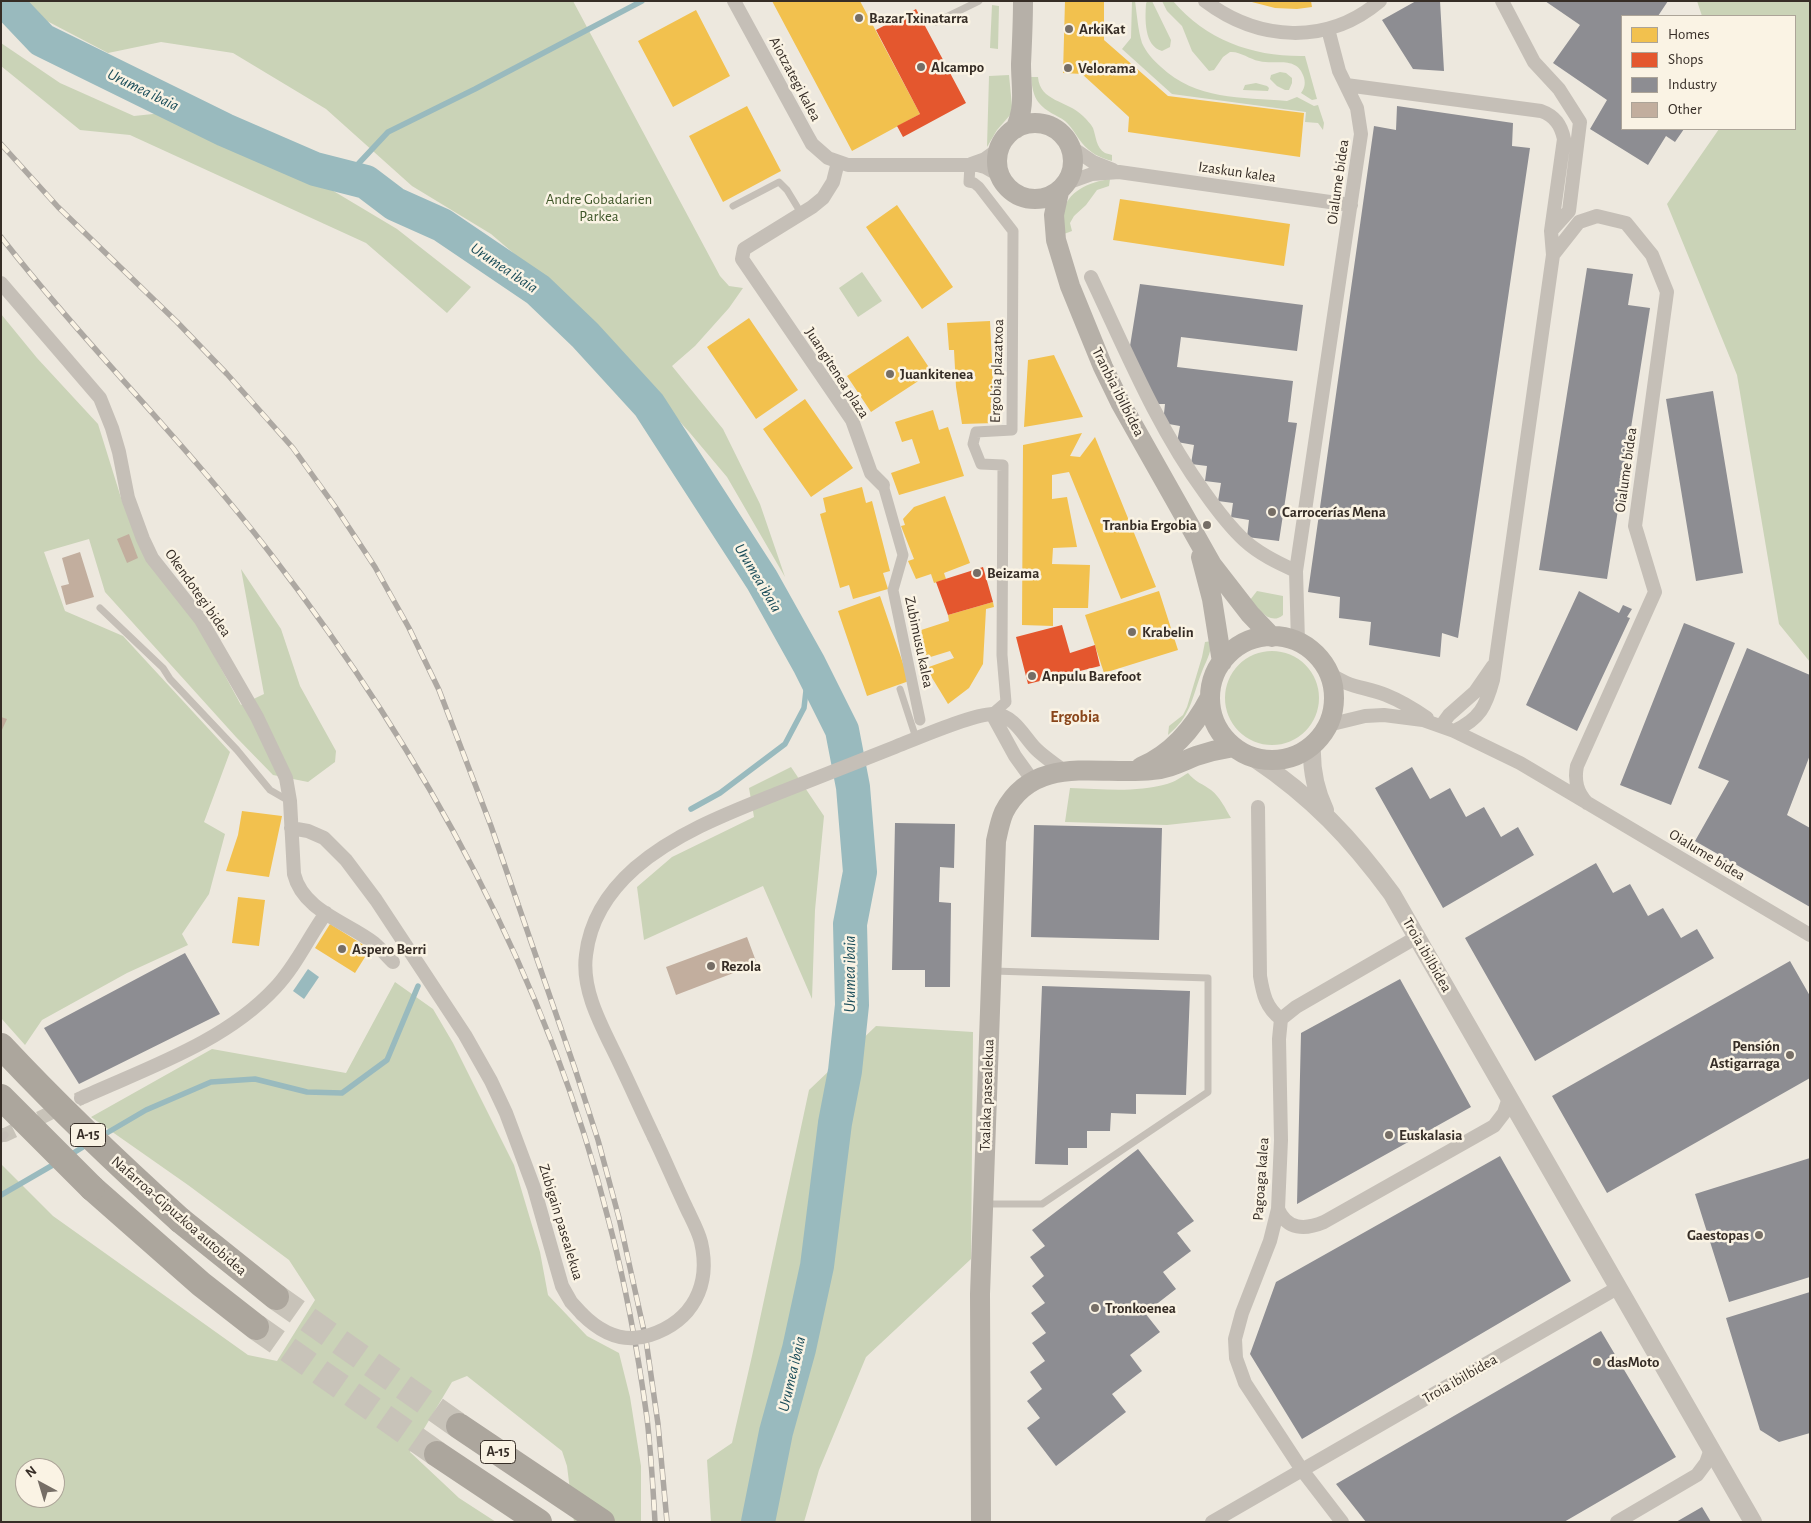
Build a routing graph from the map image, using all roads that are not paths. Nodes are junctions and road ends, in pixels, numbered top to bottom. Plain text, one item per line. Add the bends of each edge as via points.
1 (734, 1) edge
2 (979, 1) edge
3 (1023, 1) edge
4 (1205, 1) edge
5 (1380, 1) edge
6 (1502, 1) edge
7 (936, 22) dead end
8 (1328, 28) junction
9 (1346, 85) junction
10 (1023, 98) junction
11 (1042, 123) junction
12 (1015, 129) junction
13 (1071, 146) junction
14 (999, 149) junction
15 (838, 162) junction
16 (970, 165) junction
17 (1119, 172) junction
18 (999, 175) junction
19 (1063, 188) junction
20 (1023, 198) junction
21 (1351, 204) junction
22 (733, 206) dead end
23 (801, 213) junction
24 (1551, 231) junction
25 (1056, 240) junction
26 (1553, 256) junction
27 (1091, 277) dead end
28 (1, 283) edge
29 (883, 485) joint
30 (1196, 538) junction
31 (1296, 572) junction
32 (100, 608) dead end
33 (1272, 637) junction
34 (1298, 642) junction
35 (1496, 661) junction
36 (1222, 662) junction
37 (1328, 672) junction
38 (900, 688) dead end
39 (1210, 697) junction
40 (992, 714) junction
41 (920, 720) dead end
42 (1328, 724) junction
43 (1441, 726) junction
44 (1454, 731) junction
45 (912, 740) junction
46 (1312, 745) junction
47 (1233, 747) junction
48 (1254, 758) junction
49 (1064, 771) junction
50 (1131, 771) junction
51 (1033, 781) junction
52 (290, 801) junction
53 (1587, 803) junction
54 (1258, 807) dead end
55 (1332, 821) junction
56 (291, 828) junction
57 (326, 913) junction
58 (1810, 935) edge
59 (1417, 937) junction
60 (393, 962) dead end
61 (991, 971) junction
62 (1281, 1019) junction
63 (1, 1046) edge
64 (1, 1097) edge
65 (81, 1098) tunnel mouth
66 (1510, 1098) junction
67 (983, 1204) junction
68 (1278, 1209) junction
69 (1619, 1287) junction
70 (276, 1298) tunnel mouth
71 (256, 1327) tunnel mouth
72 (458, 1426) tunnel mouth
73 (1711, 1449) junction
74 (437, 1454) tunnel mouth
75 (1302, 1470) junction
76 (539, 1522) edge
77 (602, 1522) edge
78 (981, 1522) edge
79 (1212, 1522) edge
80 (1342, 1522) edge
81 (1616, 1522) edge
82 (1754, 1522) edge

1 - 15 street, Aiotzategi kalea via 807,136 820,152
2 - 7 lane
3 - 10 main road
4 - 8 street via 1236,21 1272,32 1291,34
5 - 8 street via 1362,14
6 - 24 street via 1534,62 1559,89 1580,122 1568,211
8 - 9 street, Oialume bidea
9 - 21 street, Oialume bidea via 1357,108 1361,134
9 - 24 street, Oialume bidea via 1541,111 1552,116 1564,139
10 - 11 main road
10 - 12 main road
11 - 12 main road
11 - 13 main road via 1054,128
12 - 14 main road
13 - 17 street, Izaskun kalea via 1093,162
13 - 19 main road, Tranbia ibilbidea via 1073,172
14 - 16 street, Aiotzategi kalea
14 - 18 main road
15 - 16 street, Aiotzategi kalea via 858,166
15 - 23 street via 833,182 823,198
16 - 18 street, Aiotzategi kalea via 985,167
16 - 40 street, Ergobia plazatxoa via 969,182 979,186 1013,231 1012,430 976,432 973,444 981,464 1003,465 1002,655 1006,702
17 - 19 street, Izaskun kalea via 1092,174
17 - 21 street, Izaskun kalea
18 - 20 main road, Tranbia ibilbidea via 1013,193
19 - 20 main road via 1042,199
19 - 25 main road, Tranbia ibilbidea via 1054,215
20 - 25 main road, Tranbia ibilbidea via 1042,217
21 - 31 street, Oialume bidea
22 - 23 lane via 780,182
23 - 29 street, Juangitenea plaza via 744,249 742,259 852,420 871,473
24 - 26 street, Oialume bidea
25 - 30 main road, Tranbia ibilbidea via 1070,286 1103,367
26 - 35 street, Oialume bidea
26 - 53 street, Oialume bidea via 1579,222 1597,216 1626,224 1652,255 1667,292 1635,526 1655,592 1577,766 1576,784
27 - 31 street via 1149,401 1188,470 1222,517 1245,542
28 - 52 street, Okendotegi bidea via 100,398 112,428 128,498 143,539 152,558 201,620 257,717 286,778
29 - 41 street, Zubimusu kalea via 903,555 893,590
30 - 33 main road, Tranbia ibilbidea via 1230,590
30 - 36 main road, Tranbia ibilbidea via 1212,599
31 - 34 street, Oialume bidea
32 - 52 lane via 162,668 270,790
33 - 34 main road
33 - 36 main road via 1243,643
34 - 37 main road via 1320,660
35 - 43 street, Oialume bidea via 1475,692
35 - 44 street, Oialume bidea via 1488,700 1482,710 1465,726
36 - 39 main road via 1211,685
37 - 42 main road via 1334,698
37 - 43 street, Oialume bidea via 1346,684 1403,703
38 - 45 lane
39 - 47 main road via 1216,724
39 - 50 main road, Txalaka pasealekua via 1178,742 1156,759
40 - 45 street, Zubigain pasealekua
40 - 49 street via 1011,721 1037,750
40 - 51 street
42 - 43 street, Oialume bidea via 1384,716 1422,720
42 - 46 main road
43 - 44 street, Oialume bidea
44 - 53 street, Oialume bidea via 1520,763
45 - 56 street, Zubigain pasealekua, bridge via 732,811 682,836 622,880 608,896 596,919 588,942 588,986 701,1242 704,1268 695,1302 684,1316 661,1331 640,1338 627,1339 603,1331 571,1302 562,1286 534,1188 506,1113 464,1035 346,860 324,838
46 - 48 main road via 1279,760
46 - 55 street, Troia ibilbidea via 1315,783
47 - 48 main road
47 - 50 main road, Txalaka pasealekua via 1175,765
48 - 55 street, Troia ibilbidea via 1295,787
49 - 50 main road, Txalaka pasealekua
49 - 51 main road, Txalaka pasealekua
51 - 61 main road, Txalaka pasealekua via 1021,789 1004,813 996,841
52 - 56 street, Okendotegi bidea
53 - 58 street, Oialume bidea
54 - 62 street via 1260,976 1265,1002
55 - 59 street, Troia ibilbidea via 1371,865
56 - 57 street, Okendotegi bidea via 296,884 308,900
57 - 60 street, Okendotegi bidea via 374,943
57 - 65 street via 296,964 276,988 240,1019 201,1043
59 - 62 street via 1296,1007
59 - 66 street, Troia ibilbidea
61 - 67 main road, Txalaka pasealekua
61 - 67 lane via 1208,978 1208,1092 1042,1204
62 - 68 street, Pagoaga kalea
63 - 70 highway, Nafarroa-Gipuzkoa autobidea / A-15, bridge via 116,1162 180,1220
64 - 71 highway, A-15, bridge via 92,1188 201,1284
66 - 68 street via 1494,1126 1324,1222 1310,1228 1290,1224 1282,1219
66 - 69 street, Troia ibilbidea
67 - 78 main road, Txalaka pasealekua
68 - 75 street, Pagoaga kalea via 1235,1339 1236,1358 1245,1382
69 - 73 street, Troia ibilbidea
69 - 75 street, Troia ibilbidea
72 - 77 highway, A-15
73 - 81 street via 1696,1476
73 - 82 street, Troia ibilbidea
74 - 76 highway, A-15
75 - 79 street, Troia ibilbidea
75 - 80 street, Pagoaga kalea

